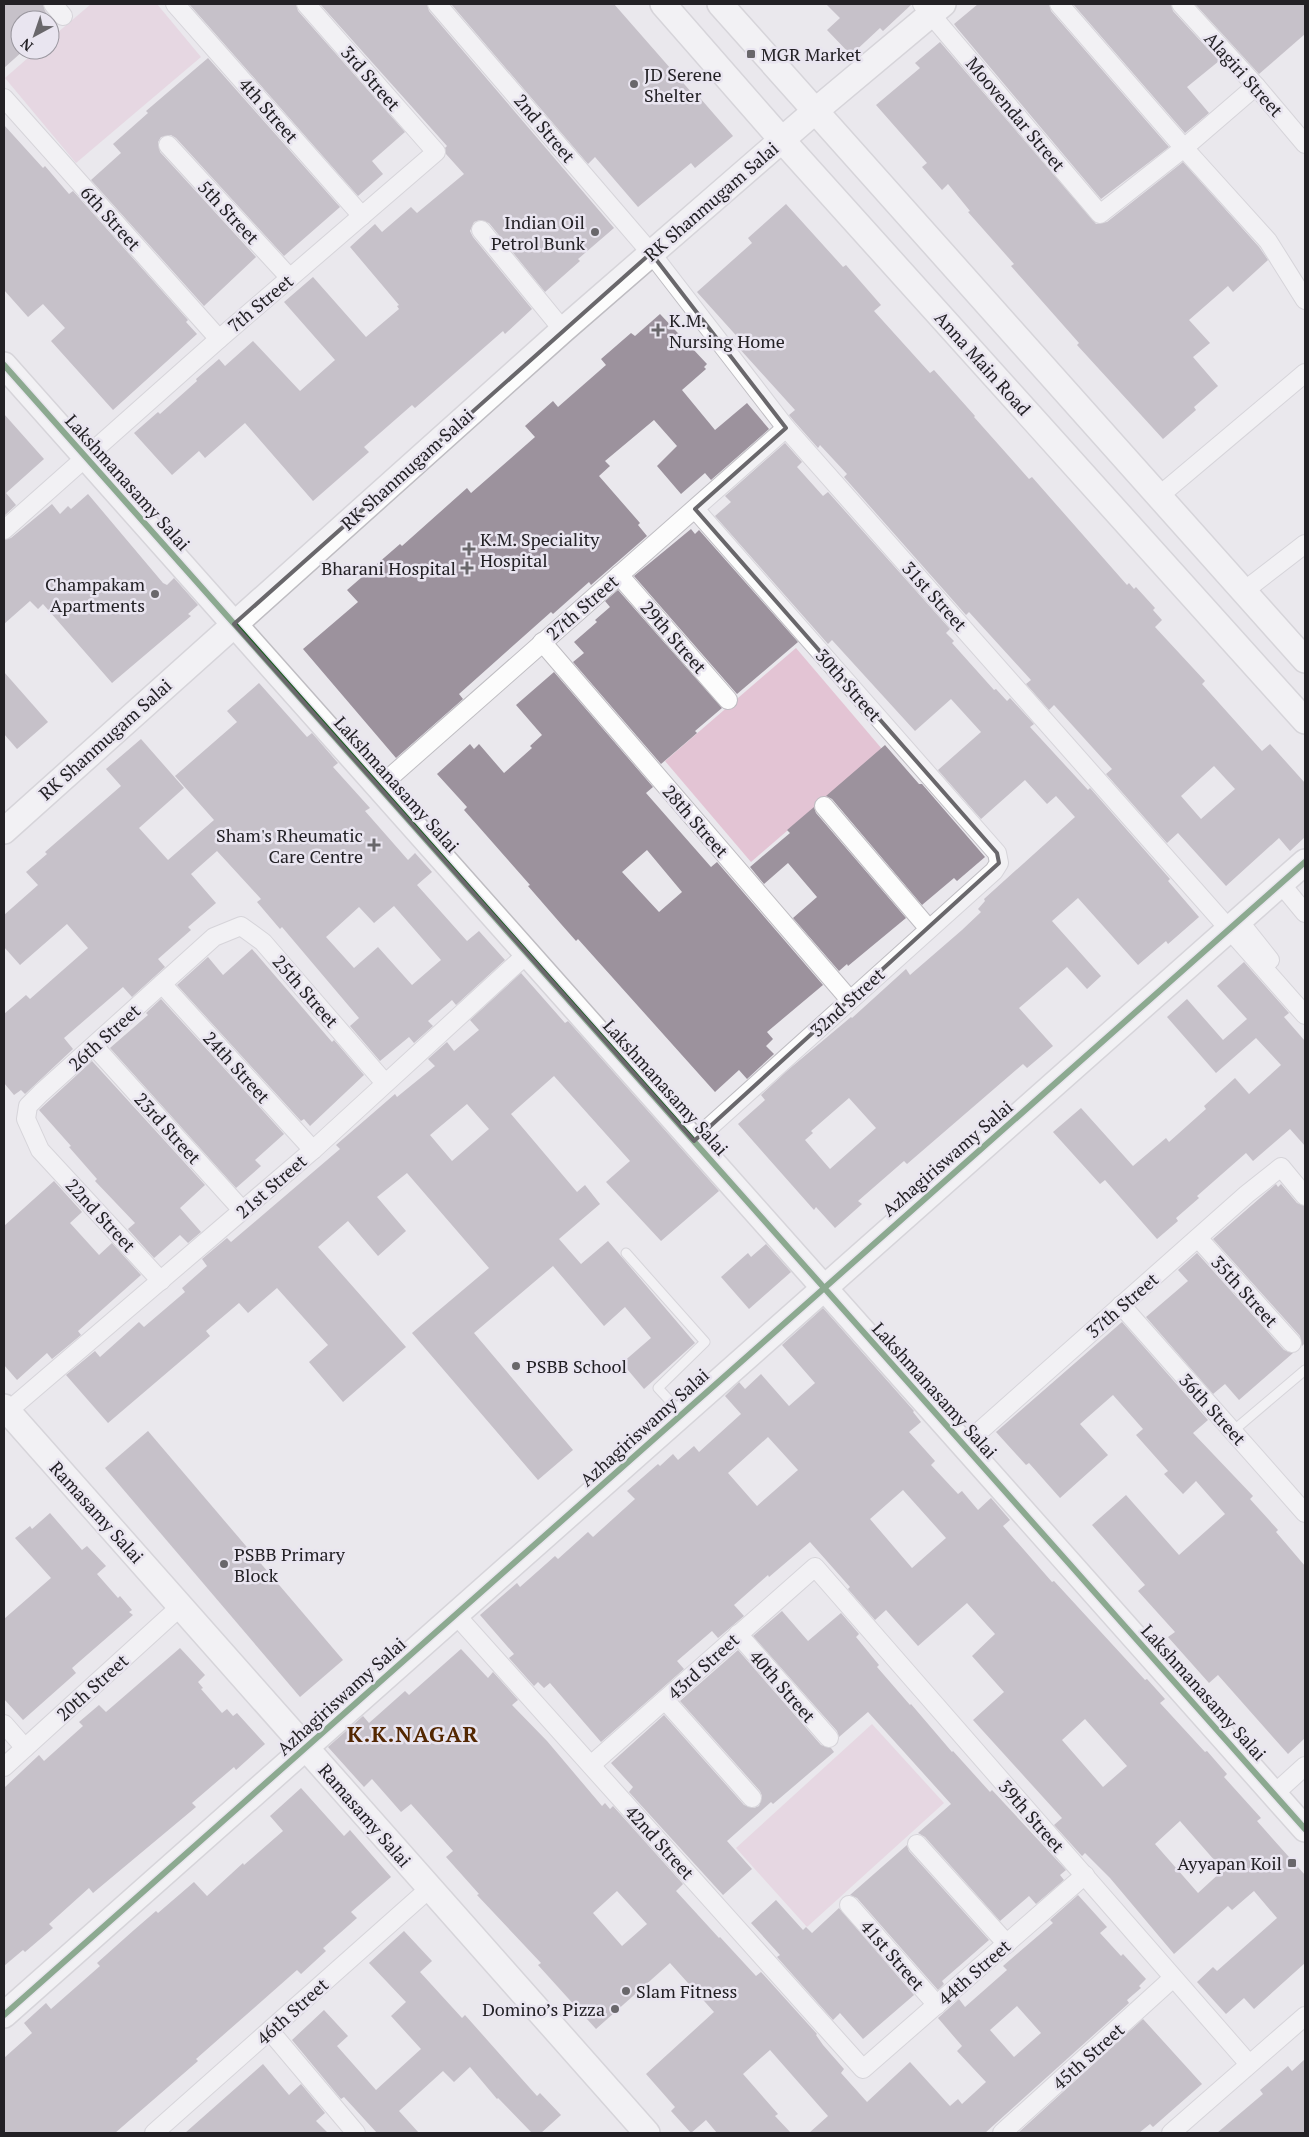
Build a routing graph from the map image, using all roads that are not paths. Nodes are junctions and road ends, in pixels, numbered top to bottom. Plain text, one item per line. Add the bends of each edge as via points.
1 (175, 4) edge
2 (306, 4) edge
3 (437, 4) edge
4 (663, 4) edge
5 (720, 4) edge
6 (1059, 4) edge
7 (1182, 4) edge
8 (932, 7) edge
9 (1256, 86) junction
10 (4, 98) edge
11 (814, 112) junction
12 (782, 140) junction
13 (1305, 144) edge
14 (168, 145) dead end
15 (1184, 148) junction
16 (436, 152) joint
17 (362, 216) junction
18 (481, 230) dead end
19 (651, 253) junction
20 (290, 278) junction
21 (1305, 300) edge
22 (563, 330) junction
23 (219, 338) junction
24 (4, 365) edge
25 (1305, 373) edge
26 (786, 428) junction
27 (85, 456) junction
28 (1159, 496) junction
29 (695, 509) junction
30 (4, 530) edge
31 (1305, 544) edge
32 (619, 575) junction
33 (1244, 591) junction
34 (234, 624) junction
35 (542, 642) junction
36 (1305, 660) edge
37 (728, 700) dead end
38 (1305, 721) edge
39 (379, 787) junction
40 (824, 806) dead end
41 (4, 831) edge
42 (1305, 862) edge
43 (999, 863) joint
44 (1281, 884) junction
45 (1305, 913) edge
46 (1234, 926) junction
47 (929, 928) junction
48 (214, 937) joint
49 (527, 954) junction
50 (162, 984) junction
51 (850, 1000) junction
52 (1305, 1006) edge
53 (1305, 1015) edge
54 (94, 1046) junction
55 (385, 1083) junction
56 (694, 1141) junction
57 (40, 1150) joint
58 (312, 1150) junction
59 (1305, 1196) edge
60 (242, 1210) junction
61 (1198, 1238) junction
62 (626, 1253) dead end
63 (161, 1281) junction
64 (824, 1288) junction
65 (1121, 1305) junction
66 (1292, 1343) dead end
67 (1305, 1370) edge
68 (6, 1409) edge
69 (682, 1414) junction
70 (1233, 1431) junction
71 (964, 1445) junction
72 (1305, 1513) edge
73 (815, 1567) joint
74 (181, 1606) junction
75 (456, 1615) junction
76 (738, 1634) junction
77 (665, 1700) junction
78 (4, 1724) edge
79 (829, 1738) dead end
80 (25, 1748) junction
81 (306, 1748) junction
82 (591, 1765) junction
83 (1305, 1766) edge
84 (4, 1767) edge
85 (1274, 1794) junction
86 (752, 1798) dead end
87 (1305, 1829) edge
88 (917, 1844) dead end
89 (1085, 1875) junction
90 (430, 1888) junction
91 (850, 1905) dead end
92 (1006, 1944) junction
93 (1173, 1978) junction
94 (936, 2005) junction
95 (4, 2015) edge
96 (1305, 2016) edge
97 (270, 2031) junction
98 (1249, 2064) junction
99 (863, 2069) joint
100 (163, 2130) edge
101 (356, 2133) edge
102 (647, 2133) edge
103 (1002, 2133) edge
104 (1171, 2133) edge

1 - 17 street, 4th Street
2 - 16 street, 3rd Street
3 - 19 street, 2nd Street
4 - 12 street, Anna Main Road
5 - 11 street
6 - 15 street
7 - 9 street, Alagiri Street
8 - 11 street, RK Shanmugam Salai
8 - 15 street, Moovendar Street via 1100,214
9 - 13 street, Alagiri Street
9 - 15 street
10 - 23 street, 6th Street
11 - 12 street, RK Shanmugam Salai
11 - 28 street
12 - 19 street, RK Shanmugam Salai
12 - 38 street, Anna Main Road
14 - 20 street, 5th Street
15 - 21 street via 1268,241
16 - 17 street, 7th Street
17 - 20 street, 7th Street
18 - 22 street
19 - 22 street, RK Shanmugam Salai
19 - 26 street, 31st Street
20 - 23 street, 7th Street
22 - 34 street, RK Shanmugam Salai
23 - 27 street, 7th Street
24 - 27 street, Lakshmanasamy Salai
25 - 28 street
26 - 29 street, 27th Street
26 - 46 street, 31st Street via 1096,778
27 - 30 street, 7th Street
27 - 34 street, Lakshmanasamy Salai
28 - 33 street
29 - 32 street, 27th Street
29 - 43 street, 30th Street via 997,853
31 - 33 street
32 - 35 street, 27th Street
32 - 37 street, 29th Street
33 - 36 street
34 - 39 street, Lakshmanasamy Salai
34 - 41 street, RK Shanmugam Salai
35 - 39 street, 27th Street
35 - 51 street, 28th Street
39 - 49 street, Lakshmanasamy Salai
40 - 47 street
42 - 44 street, Azhagiriswamy Salai
43 - 47 street, 32nd Street
44 - 45 street
44 - 46 street, Azhagiriswamy Salai
46 - 52 street
46 - 53 street
46 - 64 street, Azhagiriswamy Salai
47 - 51 street, 32nd Street
48 - 50 street, 26th Street
48 - 55 street, 25th Street via 241,926 264,942
49 - 55 street, 21st Street
49 - 56 street, Lakshmanasamy Salai
50 - 54 street, 26th Street
50 - 58 street, 24th Street
51 - 56 street, 32nd Street
54 - 57 street, 26th Street via 28,1106 26,1119
54 - 60 street, 23rd Street
55 - 58 street, 21st Street
56 - 64 street, Lakshmanasamy Salai
57 - 63 street, 22nd Street
58 - 60 street, 21st Street
59 - 61 street, 37th Street via 1281,1166
60 - 63 street, 21st Street
61 - 65 street, 37th Street
61 - 66 street, 35th Street
62 - 69 lane via 705,1342 658,1388
63 - 68 street, 21st Street
64 - 69 street, Azhagiriswamy Salai
64 - 71 street, Lakshmanasamy Salai
65 - 70 street, 36th Street
65 - 71 street, 37th Street
67 - 70 lane
68 - 74 street, Ramasamy Salai
69 - 75 street, Azhagiriswamy Salai
70 - 72 street, 36th Street
71 - 85 street, Lakshmanasamy Salai
73 - 76 street, 43rd Street
73 - 89 street, 39th Street
74 - 80 street, 20th Street
74 - 81 street, Ramasamy Salai
75 - 81 street, Azhagiriswamy Salai
75 - 82 street, 42nd Street
76 - 77 street, 43rd Street
76 - 79 street, 40th Street
77 - 82 street, 43rd Street
77 - 86 street
78 - 80 street
80 - 84 street, 20th Street
81 - 90 street, Ramasamy Salai
81 - 95 street, Azhagiriswamy Salai
82 - 99 street, 42nd Street
83 - 85 street
85 - 87 street, Lakshmanasamy Salai
88 - 92 street
89 - 92 street, 44th Street
89 - 93 street, 39th Street
90 - 97 street, 46th Street
90 - 102 street, Ramasamy Salai
91 - 94 street, 41st Street
92 - 94 street, 44th Street
93 - 98 street, 39th Street
93 - 103 street, 45th Street
94 - 99 street, 44th Street
96 - 98 street
97 - 100 street, 46th Street
97 - 101 street
98 - 104 street

